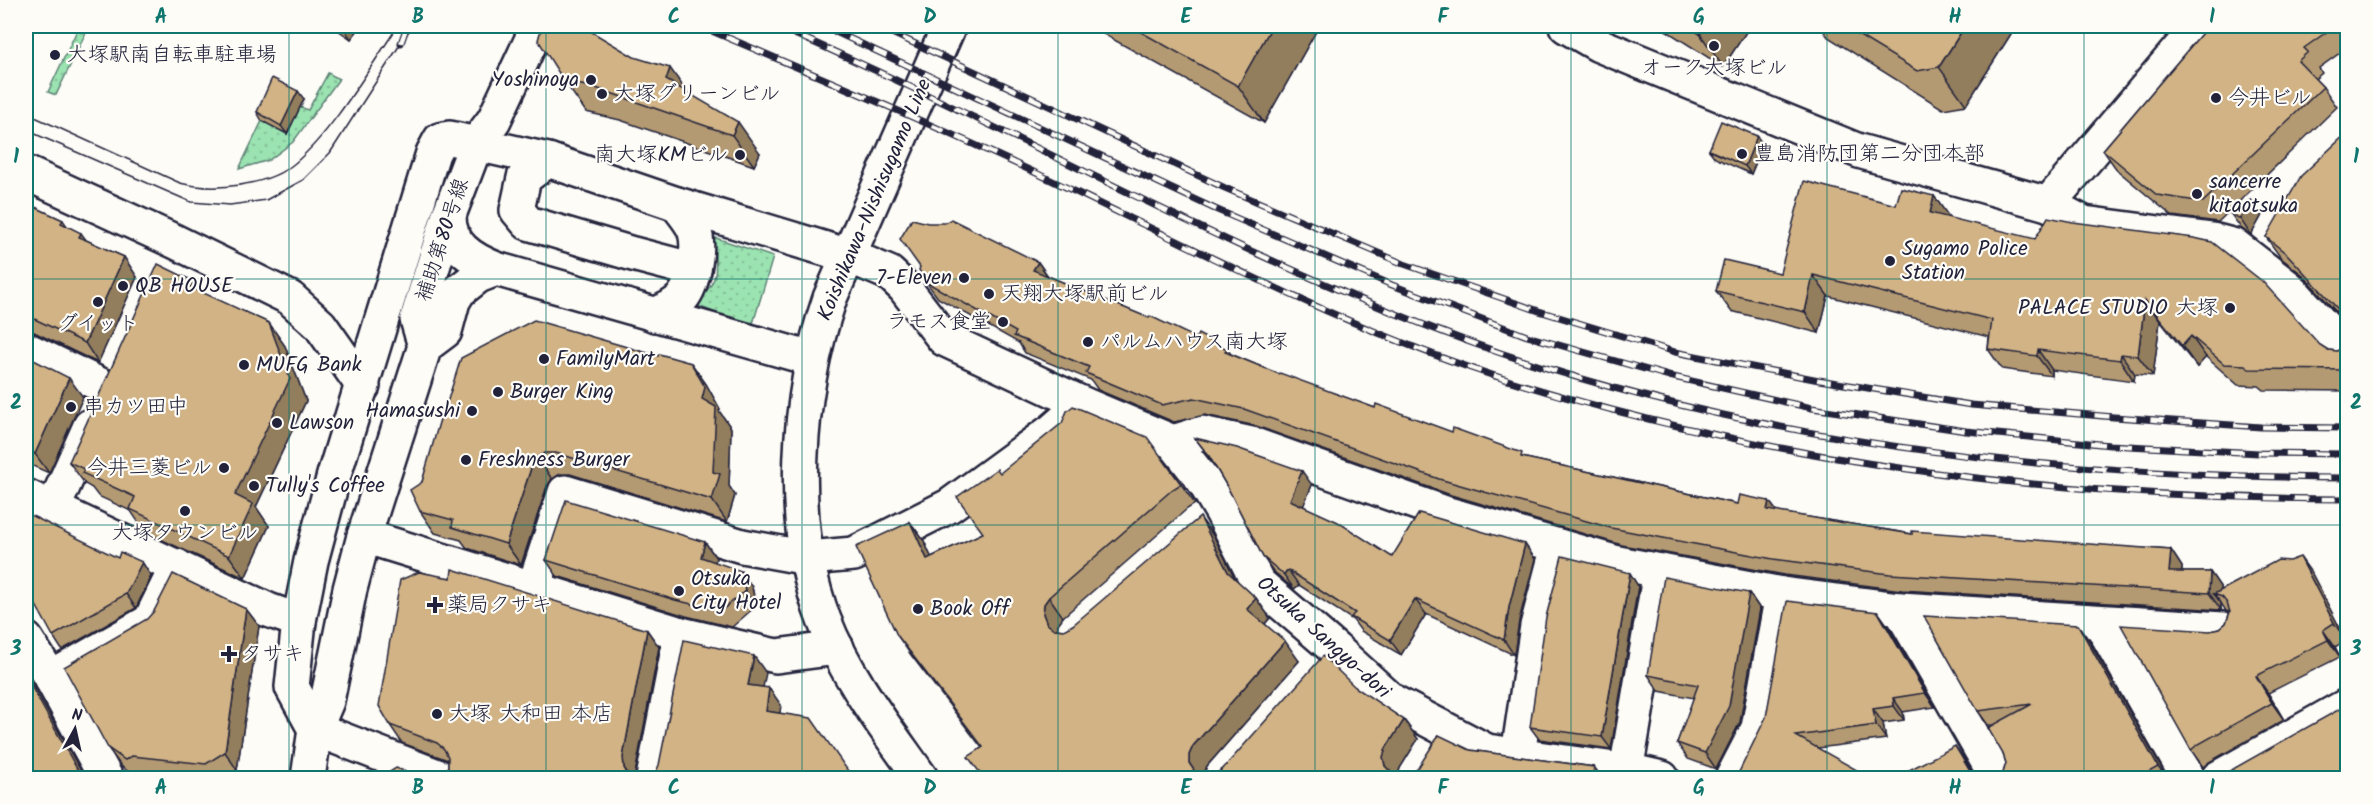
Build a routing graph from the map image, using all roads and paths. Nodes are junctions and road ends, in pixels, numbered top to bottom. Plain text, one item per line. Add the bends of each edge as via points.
1 (538, 26) edge
2 (949, 26) edge
3 (1566, 26) edge
4 (2199, 26) edge
5 (476, 144) junction
6 (548, 160) junction
7 (26, 173) edge
8 (677, 204) junction
9 (2048, 204) junction
10 (449, 215) junction
11 (2273, 234) edge
12 (849, 256) junction
13 (2256, 263) junction
14 (496, 269) junction
15 (694, 270) junction
16 (655, 315) junction
17 (425, 346) junction
18 (26, 349) edge
19 (2348, 353) edge
20 (121, 357) edge
21 (812, 359) junction
22 (363, 387) junction
23 (107, 388) junction
24 (1083, 404) junction
25 (1173, 442) junction
26 (39, 502) edge
27 (364, 536) junction
28 (1558, 546) junction
29 (808, 558) junction
30 (177, 566) junction
31 (1660, 571) junction
32 (533, 590) junction
33 (1782, 594) junction
34 (1900, 609) junction
35 (299, 621) junction
36 (2100, 622) junction
37 (2223, 629) edge
38 (681, 634) junction
39 (26, 639) edge
40 (837, 648) junction
41 (1335, 649) junction
42 (1312, 675) edge
43 (51, 678) junction
44 (2348, 705) edge
45 (315, 729) junction
46 (1446, 731) junction
47 (1518, 755) junction
48 (1428, 760) edge
49 (1641, 775) edge
50 (106, 778) edge
51 (308, 778) edge
52 (442, 778) edge
53 (653, 778) edge
54 (921, 778) edge
55 (1732, 778) edge
56 (1997, 778) edge
57 (2188, 778) edge
58 (2218, 778) edge

1 - 5 street, 補助第80号線 via 494,120
2 - 12 street, Koishikawa-Nishisugamo Line
3 - 9 street via 1599,45 1859,151
4 - 9 street
5 - 6 street, Otsuka Sangyo-dori
5 - 10 street, 補助第80号線
5 - 22 street, Otsuka Sangyo-dori via 450,138 440,141 433,153
6 - 8 street, Otsuka Sangyo-dori
6 - 15 street via 524,178 517,210 528,223
7 - 22 street via 169,252 290,298 320,325
8 - 12 street, Otsuka Sangyo-dori
8 - 15 street via 695,231
9 - 13 street via 2084,223 2235,246
10 - 14 street via 448,228 455,241 470,257
10 - 17 street, 補助第80号線 via 417,319
11 - 13 street
12 - 21 street, Koishikawa-Nishisugamo Line via 830,298
12 - 24 street, Otsuka Sangyo-dori via 889,273 944,339
13 - 19 street via 2289,288
14 - 16 street
14 - 17 street via 462,287 453,301 445,331
15 - 16 street via 681,300
16 - 21 street
17 - 27 street
18 - 23 street
20 - 23 street
21 - 29 street, Koishikawa-Nishisugamo Line via 801,454
22 - 35 street via 322,516
23 - 26 street
24 - 25 street, Otsuka Sangyo-dori
24 - 29 street via 949,506 862,552
25 - 28 street via 1202,433 1252,444 1445,513
25 - 41 street, Otsuka Sangyo-dori via 1203,480 1210,518 1258,584
26 - 30 street
27 - 32 street
27 - 45 street via 327,701
28 - 31 street via 1618,564
28 - 47 street via 1537,626
29 - 32 street via 742,546 565,492
29 - 40 street, Koishikawa-Nishisugamo Line via 824,620
30 - 35 street
30 - 43 street via 150,621
31 - 33 street
31 - 49 street
32 - 38 street
33 - 34 street
33 - 55 street via 1758,728
34 - 36 street
34 - 56 street
35 - 45 street via 292,687
36 - 37 street
36 - 57 street
38 - 40 street via 776,656
38 - 53 street
39 - 43 street
40 - 54 street, Koishikawa-Nishisugamo Line via 865,697
41 - 42 street
41 - 46 street, Otsuka Sangyo-dori via 1392,701
43 - 50 street
44 - 58 street
45 - 51 street
45 - 52 street
46 - 47 street, Otsuka Sangyo-dori via 1487,751
46 - 48 street
47 - 49 street, Otsuka Sangyo-dori

